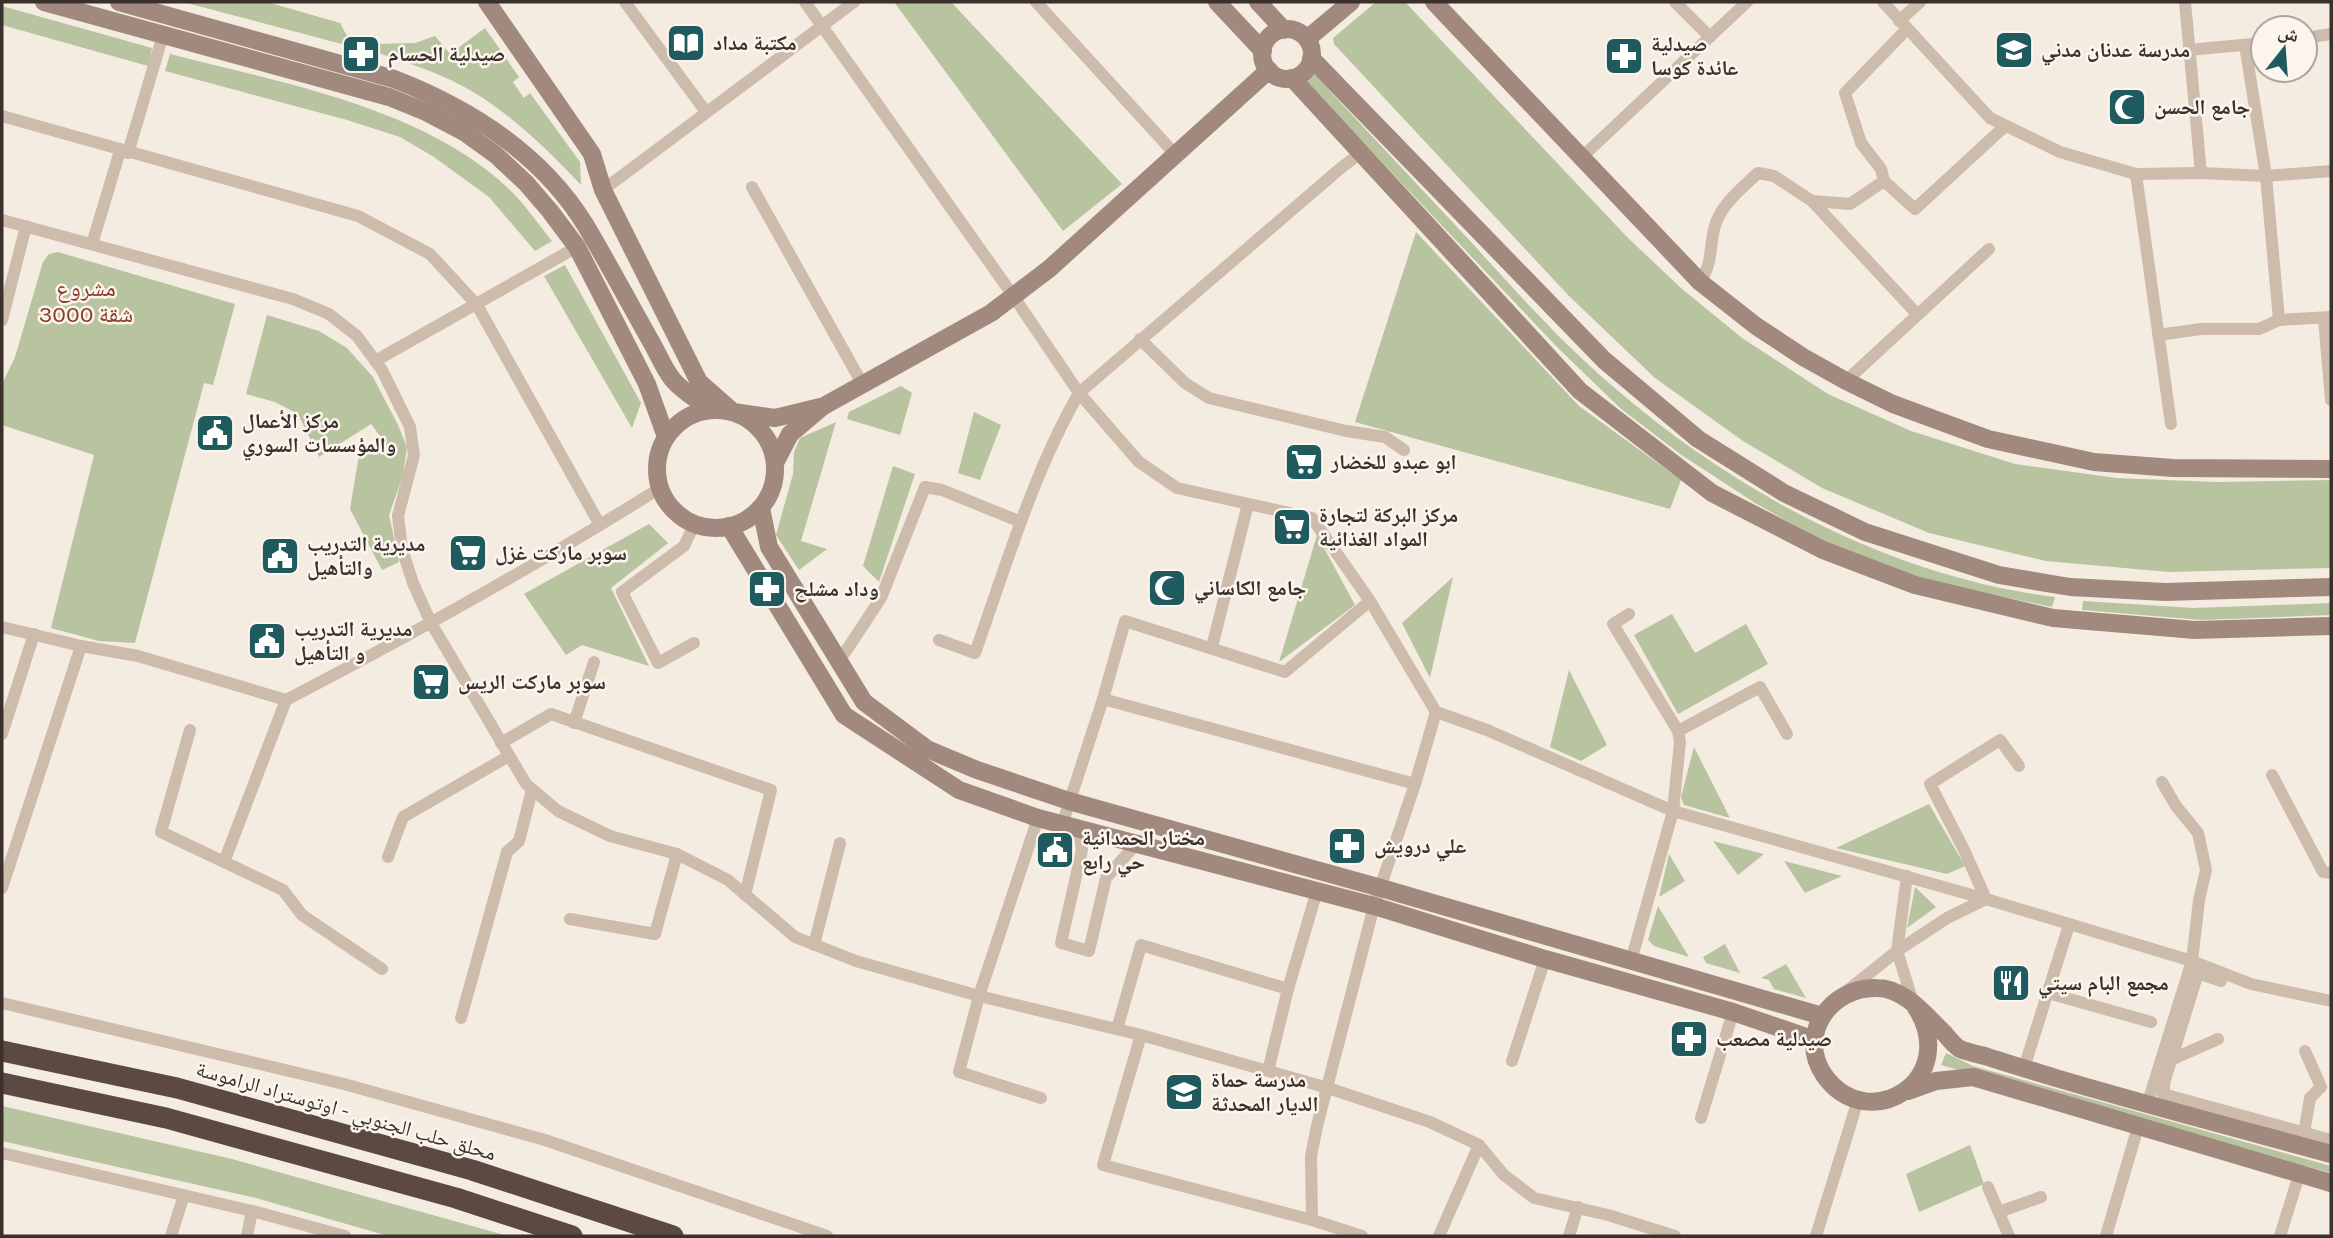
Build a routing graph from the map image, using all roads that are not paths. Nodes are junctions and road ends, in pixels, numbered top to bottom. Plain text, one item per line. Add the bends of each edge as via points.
1 (44, 2) edge
2 (118, 2) edge
3 (488, 2) edge
4 (625, 2) edge
5 (805, 2) edge
6 (854, 2) edge
7 (1036, 2) edge
8 (1217, 2) edge
9 (1258, 2) edge
10 (1351, 2) edge
11 (1434, 2) edge
12 (1675, 2) edge
13 (1747, 2) edge
14 (1882, 2) edge
15 (1920, 2) edge
16 (2185, 2) edge
17 (821, 25) junction
18 (1903, 25) junction
19 (217, 29) junction
20 (1284, 30) junction
21 (163, 35) junction
22 (1710, 37) junction
23 (1307, 39) junction
24 (2245, 45) junction
25 (2249, 45) edge
26 (213, 48) junction
27 (2189, 50) junction
28 (1263, 51) junction
29 (1311, 58) junction
30 (336, 63) junction
31 (1269, 71) junction
32 (1292, 78) junction
33 (333, 82) junction
34 (706, 112) junction
35 (2, 116) edge
36 (2004, 127) junction
37 (124, 152) junction
38 (1361, 153) junction
39 (1175, 154) junction
40 (1582, 157) junction
41 (2331, 171) edge
42 (2201, 173) junction
43 (2136, 174) junction
44 (2266, 176) junction
45 (1884, 181) junction
46 (752, 187) dead end
47 (603, 190) junction
48 (1812, 201) junction
49 (2, 220) edge
50 (26, 226) junction
51 (92, 244) junction
52 (577, 247) junction
53 (1989, 249) dead end
54 (1700, 282) junction
55 (1014, 297) junction
56 (477, 305) junction
57 (1917, 313) junction
58 (2328, 318) edge
59 (2, 320) edge
60 (2279, 320) junction
61 (2158, 335) junction
62 (1140, 339) junction
63 (375, 361) junction
64 (1846, 381) junction
65 (863, 385) junction
66 (1079, 393) junction
67 (2331, 400) edge
68 (822, 407) junction
69 (711, 410) junction
70 (733, 412) junction
71 (2171, 424) dead end
72 (666, 437) junction
73 (1404, 450) dead end
74 (775, 463) junction
75 (2331, 469) edge
76 (660, 488) junction
77 (1248, 504) junction
78 (761, 508) junction
79 (1021, 522) junction
80 (695, 523) junction
81 (600, 526) junction
82 (729, 526) junction
83 (2070, 587) junction
84 (2331, 587) edge
85 (1370, 601) junction
86 (1629, 614) dead end
87 (2067, 619) junction
88 (431, 622) junction
89 (2331, 626) edge
90 (2, 627) edge
91 (34, 634) junction
92 (939, 640) dead end
93 (694, 643) dead end
94 (81, 646) junction
95 (1212, 648) junction
96 (594, 662) dead end
97 (838, 663) junction
98 (1103, 699) junction
99 (286, 700) junction
100 (1436, 712) junction
101 (574, 723) junction
102 (190, 730) dead end
103 (1678, 731) junction
104 (2, 734) edge
105 (1787, 734) dead end
106 (501, 743) junction
107 (509, 756) junction
108 (2019, 766) dead end
109 (2272, 775) dead end
110 (2162, 782) dead end
111 (1415, 784) junction
112 (532, 790) junction
113 (1069, 801) junction
114 (1673, 811) junction
115 (1038, 818) junction
116 (1070, 827) junction
117 (840, 843) dead end
118 (1136, 844) junction
119 (677, 854) junction
120 (388, 858) dead end
121 (224, 862) junction
122 (2331, 873) edge
123 (1907, 876) junction
124 (2, 888) edge
125 (1381, 888) junction
126 (1317, 891) junction
127 (745, 895) junction
128 (1986, 899) junction
129 (1374, 906) junction
130 (570, 919) dead end
131 (2069, 925) junction
132 (814, 945) junction
133 (1897, 951) junction
134 (1545, 959) junction
135 (1631, 961) junction
136 (2192, 961) junction
137 (382, 969) dead end
138 (2267, 988) junction
139 (1289, 989) junction
140 (2048, 993) junction
141 (1842, 995) junction
142 (979, 996) junction
143 (2331, 1001) edge
144 (2, 1003) edge
145 (1914, 1006) junction
146 (1733, 1012) junction
147 (1822, 1016) junction
148 (461, 1018) dead end
149 (2151, 1023) dead end
150 (1117, 1029) junction
151 (1141, 1035) junction
152 (1815, 1040) junction
153 (2218, 1040) dead end
154 (2, 1051) edge
155 (2305, 1051) dead end
156 (1512, 1061) dead end
157 (2165, 1062) junction
158 (2024, 1068) junction
159 (1268, 1071) junction
160 (2, 1083) edge
161 (1328, 1088) junction
162 (1899, 1095) junction
163 (1041, 1098) dead end
164 (1858, 1100) junction
165 (2147, 1105) junction
166 (1701, 1118) dead end
167 (2138, 1127) junction
168 (2304, 1133) junction
169 (2331, 1140) edge
170 (1479, 1145) junction
171 (2, 1153) edge
172 (2331, 1154) edge
173 (2299, 1175) junction
174 (2331, 1183) edge
175 (1988, 1187) dead end
176 (184, 1195) junction
177 (2041, 1197) dead end
178 (1578, 1208) junction
179 (252, 1211) junction
180 (1999, 1212) junction
181 (1312, 1220) junction
182 (171, 1236) edge
183 (247, 1236) edge
184 (345, 1236) edge
185 (572, 1236) edge
186 (673, 1236) edge
187 (827, 1236) edge
188 (1362, 1236) edge
189 (1440, 1236) edge
190 (1569, 1236) edge
191 (1675, 1236) edge
192 (1816, 1236) edge
193 (2009, 1236) edge
194 (2106, 1236) edge
195 (2280, 1236) edge

1 - 21 main road
2 - 19 main road
3 - 47 main road via 592,154
4 - 34 street
5 - 17 street
6 - 17 street
7 - 39 street
8 - 28 main road
9 - 20 main road
10 - 23 main road
11 - 40 main road
12 - 22 street
13 - 22 street
14 - 18 street
15 - 18 street
16 - 27 street
17 - 34 street
17 - 55 street
18 - 36 street via 1990,118
18 - 45 street via 1845,93 1861,143 1881,169
19 - 26 main road
19 - 30 main road
20 - 23 main road via 1294,30
20 - 28 main road via 1271,36
21 - 26 main road
21 - 37 street
22 - 40 street
23 - 29 main road
24 - 25 street
24 - 27 street
24 - 44 street
26 - 33 main road
27 - 42 street
28 - 31 main road
29 - 32 main road via 1307,69
29 - 83 main road via 1604,360 1698,439 1784,493 1865,533 1999,575
30 - 33 main road
30 - 69 main road via 433,94 498,133 541,170 585,225 673,381
31 - 32 main road
31 - 39 main road
32 - 38 main road
33 - 52 main road via 389,97 464,132 526,183
34 - 47 street
35 - 37 street
36 - 43 street via 2060,152
36 - 45 street via 1915,209
37 - 51 street
37 - 56 street via 358,216 430,254
38 - 62 street
38 - 87 main road via 1580,391 1712,493 1823,550 1915,585
39 - 55 main road
40 - 54 main road
41 - 44 street
42 - 43 street
42 - 44 street
43 - 61 street
44 - 60 street
45 - 48 street via 1850,204
46 - 65 street
47 - 70 main road via 699,382
48 - 54 street via 1774,176 1758,173 1731,198 1714,227 1710,266
48 - 57 street
49 - 50 street
50 - 51 street
50 - 59 street
51 - 63 street via 329,313 357,336
52 - 56 street
52 - 72 main road via 647,384
53 - 57 street
54 - 64 main road via 1756,326
55 - 65 main road
55 - 66 street
56 - 63 street
56 - 81 street
57 - 64 street
58 - 60 street
58 - 67 street
60 - 61 street via 2259,329
61 - 71 street
62 - 66 street
62 - 73 street via 1185,383 1209,398 1384,438
63 - 88 street via 410,428 414,455 398,516 402,549
64 - 75 main road via 1988,439 2094,462 2173,468
65 - 68 main road
66 - 77 street via 1139,462 1177,488
66 - 79 street via 1062,422
68 - 70 main road via 775,418
68 - 74 main road via 790,434
69 - 70 main road
69 - 72 main road via 685,418
70 - 74 main road via 762,431
72 - 76 main road via 657,467
74 - 78 main road via 772,487
76 - 80 main road via 676,512
76 - 81 street
77 - 85 street via 1312,518
77 - 95 street
78 - 82 main road
78 - 97 main road via 769,547
79 - 92 street via 975,653
79 - 97 street via 925,487 881,598
80 - 82 main road
80 - 93 street via 684,545 622,592 658,663
81 - 88 street
82 - 115 main road via 844,715 960,790
83 - 84 main road via 2165,592
83 - 87 main road
85 - 95 street via 1285,672
85 - 100 street
86 - 103 street via 1612,624
87 - 89 main road via 2195,630
88 - 99 street
88 - 106 street
90 - 91 street
91 - 94 street
91 - 104 street
94 - 99 street via 138,656
94 - 124 street
95 - 98 street via 1125,621
96 - 101 street
97 - 113 main road via 864,702 927,749
98 - 111 street
98 - 113 street
99 - 121 street
100 - 111 street
100 - 114 street
101 - 106 street via 551,715
101 - 127 street via 771,790
102 - 121 street via 161,832
103 - 105 street via 1760,687
103 - 114 street
106 - 107 street
107 - 112 street
107 - 120 street via 403,817
108 - 128 street via 2000,740 1930,784
109 - 122 street via 2323,872
110 - 136 street via 2198,833 2206,870
111 - 125 street
112 - 119 street via 558,811 610,836
112 - 148 street via 519,841 507,852
113 - 116 street
113 - 125 main road
114 - 123 street
114 - 135 street
115 - 116 main road
115 - 142 street
116 - 118 main road
116 - 118 street via 1082,850 1061,943 1089,951 1106,877
117 - 132 street
118 - 126 main road
119 - 127 street via 728,880
119 - 130 street via 655,934
121 - 137 street via 283,890 302,915
123 - 128 street
123 - 133 street
125 - 129 street
125 - 135 main road
126 - 129 main road
126 - 139 street
127 - 132 street via 795,937
128 - 131 street
128 - 133 street
129 - 134 main road
129 - 161 street
131 - 136 street
131 - 140 street
132 - 142 street
133 - 141 street
133 - 145 street
134 - 146 main road
134 - 156 street
135 - 147 main road
136 - 138 street
136 - 157 street
138 - 143 street
138 - 157 street via 2253,991 2197,973
139 - 150 street via 1141,945
139 - 159 street
140 - 149 street
140 - 158 street
141 - 145 main road via 1880,987 1899,993
141 - 147 main road
142 - 150 street
142 - 163 street via 959,1072
144 - 187 street via 344,1084 545,1140
145 - 158 main road via 1959,1048
145 - 162 main road via 1924,1020 1929,1054 1913,1085
146 - 152 main road
146 - 166 street
147 - 152 main road
150 - 151 street
151 - 159 street
151 - 181 street via 1103,1165
152 - 164 main road via 1821,1071 1843,1094
153 - 157 street
154 - 186 highway, محلق حلب الجنوبي - اوتوستراد الراموسة via 191,1092 472,1170
155 - 168 street via 2321,1087 2310,1098
157 - 165 street
157 - 168 street via 2163,1094
158 - 165 main road
159 - 161 street
160 - 185 highway via 166,1118 456,1198
161 - 170 street via 1430,1122
161 - 181 street via 1311,1156
162 - 164 main road
162 - 167 main road via 1936,1081 1973,1077
164 - 192 street
165 - 172 main road
167 - 173 main road
167 - 194 street
168 - 169 street
170 - 178 street via 1504,1175 1534,1198
170 - 189 street
171 - 176 street
173 - 174 main road
173 - 195 street
175 - 180 street
176 - 179 street
176 - 182 street
177 - 180 street
178 - 190 street
178 - 191 street
179 - 183 street
179 - 184 street
180 - 193 street
181 - 188 street

